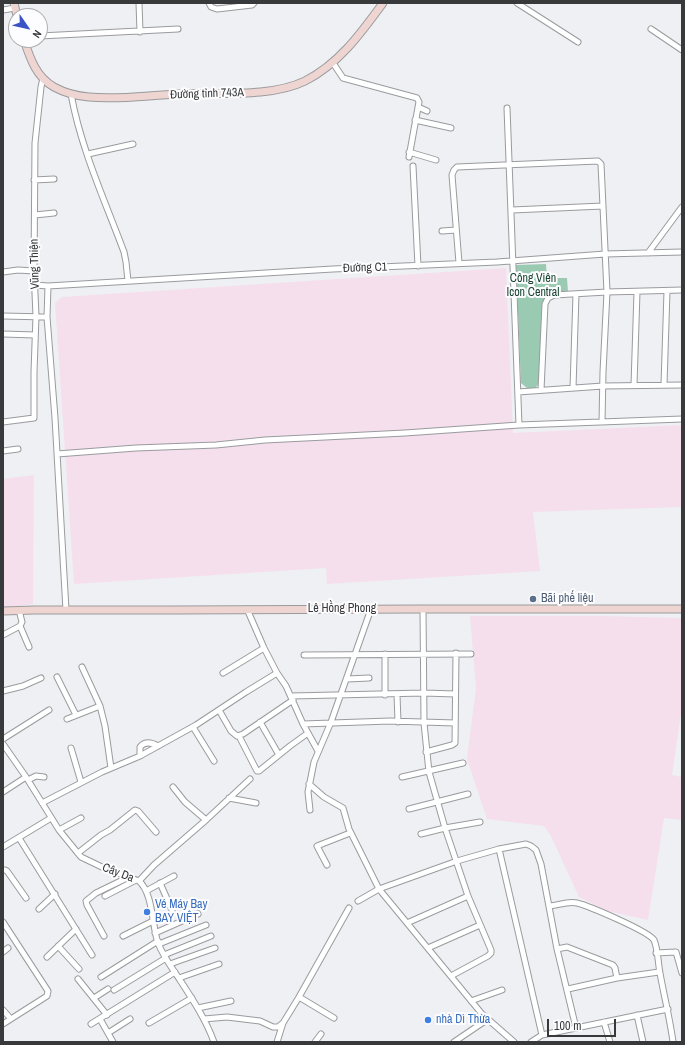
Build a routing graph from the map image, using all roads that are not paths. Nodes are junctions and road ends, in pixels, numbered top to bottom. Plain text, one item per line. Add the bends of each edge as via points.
1 (139, 3) edge
2 (209, 3) edge
3 (254, 3) edge
4 (383, 3) edge
5 (517, 3) edge
6 (14, 5) edge
7 (3, 10) edge
8 (178, 29) dead end
9 (651, 29) dead end
10 (140, 32) junction
11 (48, 35) edge
12 (578, 42) dead end
13 (27, 48) edge
14 (682, 50) edge
15 (333, 63) junction
16 (43, 78) junction
17 (71, 94) junction
18 (418, 107) junction
19 (506, 108) dead end
20 (427, 111) dead end
21 (415, 120) junction
22 (452, 128) dead end
23 (133, 144) dead end
24 (88, 154) junction
25 (436, 160) dead end
26 (509, 165) junction
27 (413, 166) dead end
28 (54, 179) dead end
29 (34, 180) junction
30 (603, 206) junction
31 (682, 208) edge
32 (512, 210) junction
33 (54, 213) dead end
34 (35, 215) junction
35 (456, 230) junction
36 (442, 231) dead end
37 (682, 252) edge
38 (648, 253) junction
39 (605, 254) junction
40 (512, 261) junction
41 (458, 263) junction
42 (418, 266) junction
43 (34, 271) junction
44 (3, 272) edge
45 (128, 281) junction
46 (35, 285) junction
47 (48, 286) junction
48 (682, 290) edge
49 (667, 291) junction
50 (607, 292) junction
51 (637, 292) junction
52 (576, 294) junction
53 (3, 316) edge
54 (36, 316) junction
55 (47, 317) junction
56 (3, 334) edge
57 (35, 335) junction
58 (664, 384) junction
59 (682, 385) edge
60 (603, 386) junction
61 (634, 386) junction
62 (573, 388) junction
63 (541, 390) junction
64 (518, 392) junction
65 (682, 419) edge
66 (3, 422) edge
67 (602, 422) junction
68 (519, 425) junction
69 (18, 449) dead end
70 (3, 451) edge
71 (57, 454) junction
72 (247, 609) junction
73 (371, 609) junction
74 (422, 609) junction
75 (682, 609) edge
76 (19, 610) junction
77 (66, 610) junction
78 (3, 611) edge
79 (20, 626) junction
80 (3, 635) edge
81 (29, 647) dead end
82 (264, 648) junction
83 (456, 653) junction
84 (355, 654) junction
85 (385, 654) junction
86 (423, 654) junction
87 (471, 654) dead end
88 (304, 655) dead end
89 (82, 667) dead end
90 (223, 673) dead end
91 (277, 673) junction
92 (57, 677) dead end
93 (40, 678) dead end
94 (369, 678) dead end
95 (346, 679) junction
96 (3, 692) edge
97 (424, 693) junction
98 (397, 694) junction
99 (455, 694) junction
100 (385, 695) junction
101 (340, 696) junction
102 (292, 698) junction
103 (100, 706) junction
104 (49, 710) dead end
105 (219, 710) junction
106 (76, 715) junction
107 (67, 720) dead end
108 (260, 722) junction
109 (331, 722) junction
110 (398, 722) junction
111 (424, 723) junction
112 (455, 723) junction
113 (303, 724) junction
114 (193, 727) junction
115 (308, 733) junction
116 (239, 736) junction
117 (3, 739) edge
118 (3, 744) edge
119 (158, 746) junction
120 (71, 748) dead end
121 (318, 751) junction
122 (426, 752) junction
123 (279, 755) junction
124 (140, 756) junction
125 (214, 761) dead end
126 (463, 763) dead end
127 (111, 768) junction
128 (429, 772) junction
129 (44, 777) dead end
130 (402, 777) dead end
131 (27, 779) junction
132 (250, 780) dead end
133 (81, 782) junction
134 (309, 784) junction
135 (173, 787) dead end
136 (3, 792) edge
137 (468, 794) dead end
138 (229, 798) junction
139 (42, 802) junction
140 (438, 802) junction
141 (256, 803) dead end
142 (409, 809) dead end
143 (310, 810) dead end
144 (51, 818) junction
145 (81, 818) dead end
146 (206, 820) junction
147 (480, 822) dead end
148 (445, 828) junction
149 (59, 830) junction
150 (156, 832) dead end
151 (350, 833) junction
152 (421, 834) dead end
153 (19, 838) junction
154 (3, 847) edge
155 (499, 849) junction
156 (78, 853) junction
157 (457, 861) junction
158 (327, 865) dead end
159 (3, 870) edge
160 (174, 876) dead end
161 (128, 877) junction
162 (138, 881) junction
163 (160, 883) junction
164 (379, 890) junction
165 (146, 891) junction
166 (55, 894) junction
167 (105, 896) dead end
168 (468, 896) junction
169 (26, 898) dead end
170 (358, 901) dead end
171 (550, 906) junction
172 (349, 908) dead end
173 (39, 909) dead end
174 (172, 910) dead end
175 (198, 914) dead end
176 (153, 921) junction
177 (3, 922) edge
178 (407, 923) junction
179 (206, 925) dead end
180 (480, 925) junction
181 (76, 929) junction
182 (155, 933) junction
183 (104, 936) dead end
184 (123, 936) dead end
185 (211, 936) dead end
186 (158, 942) junction
187 (58, 946) junction
188 (8, 948) dead end
189 (215, 948) dead end
190 (428, 948) junction
191 (557, 949) junction
192 (3, 952) edge
193 (656, 953) junction
194 (92, 955) dead end
195 (47, 956) dead end
196 (165, 957) junction
197 (170, 964) junction
198 (219, 964) dead end
199 (79, 969) dead end
200 (175, 972) junction
201 (659, 972) junction
202 (682, 973) edge
203 (451, 976) junction
204 (101, 977) dead end
205 (179, 978) junction
206 (617, 978) junction
207 (78, 979) dead end
208 (108, 989) dead end
209 (568, 989) junction
210 (114, 990) dead end
211 (502, 990) dead end
212 (299, 997) junction
213 (94, 998) junction
214 (192, 998) junction
215 (472, 1000) junction
216 (231, 1001) dead end
217 (198, 1008) junction
218 (668, 1009) junction
219 (3, 1010) edge
220 (107, 1015) junction
221 (637, 1015) junction
222 (334, 1018) dead end
223 (11, 1019) junction
224 (100, 1019) junction
225 (130, 1019) dead end
226 (204, 1019) junction
227 (488, 1019) junction
228 (604, 1022) junction
229 (282, 1023) junction
230 (3, 1024) edge
231 (91, 1024) dead end
232 (149, 1024) dead end
233 (576, 1028) junction
234 (108, 1033) junction
235 (321, 1034) dead end
236 (542, 1035) junction
237 (114, 1042) edge
238 (214, 1042) edge
239 (277, 1042) edge
240 (315, 1042) edge
241 (454, 1042) edge
242 (514, 1042) edge
243 (531, 1042) edge
244 (610, 1042) edge
245 (643, 1042) edge
246 (673, 1042) edge

1 - 10 street
2 - 3 street via 217,9
4 - 15 main road, Đường tỉnh 743A via 357,38
5 - 12 street
6 - 7 street
8 - 10 street
9 - 14 street
10 - 11 street
13 - 16 main road, Đường tỉnh 743A via 31,61
15 - 17 main road, Đường tỉnh 743A via 294,85 255,92 101,98
15 - 18 street via 343,78 417,98
16 - 17 main road, Đường tỉnh 743A via 54,87
16 - 29 street, Vũng Thiện via 35,131
17 - 24 street
18 - 20 street
18 - 21 street
19 - 26 street
21 - 22 street
21 - 25 street via 409,154
23 - 24 street
24 - 45 street via 124,252
26 - 30 street via 598,162 601,164
26 - 32 street
26 - 35 street via 457,167 454,170 452,175
27 - 42 street
28 - 29 street
29 - 34 street, Vũng Thiện
30 - 32 street
30 - 39 street
31 - 38 street
32 - 40 street
33 - 34 street
34 - 43 street, Vũng Thiện
35 - 36 street
35 - 41 street
37 - 38 street, Đường C1
38 - 39 street, Đường C1
39 - 40 street, Đường C1
39 - 50 street
40 - 41 street, Đường C1
40 - 64 street
41 - 42 street, Đường C1
42 - 45 street, Đường C1
43 - 44 street
43 - 46 street, Vũng Thiện
45 - 47 street, Đường C1
46 - 47 street, Đường C1
46 - 54 street, Vũng Thiện
47 - 55 street
48 - 49 street
49 - 51 street
49 - 58 street
50 - 51 street
50 - 52 street
50 - 60 street
51 - 61 street
52 - 62 street
52 - 63 street via 554,295 548,298 545,304
53 - 54 street
54 - 55 street
54 - 57 street, Vũng Thiện
55 - 71 street
56 - 57 street
57 - 66 street, Vũng Thiện via 34,418
58 - 59 street
58 - 61 street
60 - 61 street
60 - 62 street
60 - 67 street
62 - 63 street
63 - 64 street
64 - 68 street
65 - 67 street
67 - 68 street
68 - 71 street
69 - 70 street
71 - 77 street
72 - 73 main road, Lê Hồng Phong
72 - 77 main road, Lê Hồng Phong
72 - 82 street
73 - 74 main road, Lê Hồng Phong
73 - 84 street
74 - 75 main road, Lê Hồng Phong
74 - 86 street
76 - 77 main road, Lê Hồng Phong
76 - 78 main road, Lê Hồng Phong
76 - 79 street via 22,622
79 - 80 street
79 - 81 street
82 - 90 street
82 - 91 street
83 - 86 street
83 - 87 street
83 - 99 street
84 - 85 street
84 - 88 street
84 - 95 street
85 - 86 street
85 - 100 street
86 - 97 street
89 - 103 street
91 - 102 street
91 - 105 street
92 - 106 street
93 - 96 street
94 - 95 street
95 - 101 street
97 - 98 street
97 - 99 street
97 - 111 street
98 - 100 street
98 - 110 street
99 - 112 street
100 - 101 street
101 - 102 street
101 - 109 street
102 - 108 street
102 - 113 street
103 - 106 street
103 - 127 street
104 - 117 street
105 - 114 street
105 - 116 street via 235,736
106 - 107 street
108 - 116 street
108 - 123 street
109 - 110 street
109 - 113 street
109 - 121 street
110 - 111 street
111 - 112 street
111 - 122 street
112 - 122 street via 454,744
113 - 115 street
114 - 119 street
114 - 125 street
115 - 121 street
115 - 123 street
116 - 123 street via 257,771
118 - 131 street, Cây Da
119 - 124 street
119 - 124 street via 152,743 143,744 140,747
120 - 133 street
121 - 134 street
122 - 128 street
124 - 127 street
126 - 128 street
127 - 133 street
128 - 130 street
128 - 140 street
129 - 131 street
131 - 136 street
131 - 139 street, Cây Da
132 - 138 street
133 - 139 street
134 - 143 street
134 - 151 street via 328,800 343,808
135 - 146 street via 185,802
137 - 140 street
138 - 141 street
138 - 146 street
139 - 144 street, Cây Da
140 - 142 street
140 - 148 street
144 - 149 street, Cây Da
144 - 153 street
145 - 149 street
146 - 162 street
147 - 148 street
148 - 152 street
148 - 157 street
149 - 156 street, Cây Da
150 - 156 street via 135,810
151 - 158 street via 317,846
151 - 164 street
153 - 154 street
153 - 166 street
155 - 157 street
155 - 171 street via 526,844 536,850
155 - 236 street
156 - 161 street, Cây Da via 86,860
157 - 164 street
157 - 168 street
159 - 169 street via 7,871
160 - 163 street
161 - 162 street, Cây Da
161 - 183 street via 86,901
162 - 165 street, Cây Da
162 - 167 street
163 - 165 street
163 - 174 street
164 - 170 street
164 - 178 street
165 - 176 street, Cây Da
166 - 173 street
166 - 181 street
168 - 178 street
168 - 180 street
171 - 191 street
171 - 193 street via 570,902 615,918 650,935
172 - 212 street
175 - 182 street
176 - 182 street, Cây Da
176 - 184 street
177 - 223 street via 48,991 47,996
178 - 190 street
179 - 186 street
180 - 190 street
180 - 203 street via 491,953
181 - 187 street
181 - 194 street
182 - 186 street, Cây Da
185 - 196 street
186 - 196 street, Cây Da
186 - 204 street
187 - 195 street
187 - 199 street
188 - 192 street
189 - 197 street
190 - 203 street
191 - 206 street via 567,947 613,965
191 - 209 street
193 - 201 street
193 - 202 street via 676,952
196 - 197 street, Cây Da
196 - 210 street
197 - 200 street, Cây Da
198 - 205 street
200 - 205 street, Cây Da
200 - 220 street
201 - 206 street
201 - 218 street
203 - 215 street
205 - 214 street, Cây Da
206 - 209 street
207 - 213 street
208 - 213 street
209 - 233 street
211 - 215 street
212 - 222 street
212 - 229 street
213 - 220 street
214 - 217 street, Cây Da
214 - 232 street
215 - 227 street
216 - 217 street
217 - 226 street, Cây Da
218 - 221 street
218 - 246 street
219 - 223 street
220 - 224 street
221 - 228 street
221 - 245 street
223 - 230 street
224 - 231 street
224 - 234 street
225 - 234 street
226 - 229 street via 227,1017 260,1021 273,1027 278,1027
226 - 238 street, Cây Da
227 - 241 street
227 - 242 street
228 - 233 street
228 - 244 street
229 - 239 street
233 - 236 street
234 - 237 street
235 - 240 street
236 - 243 street

